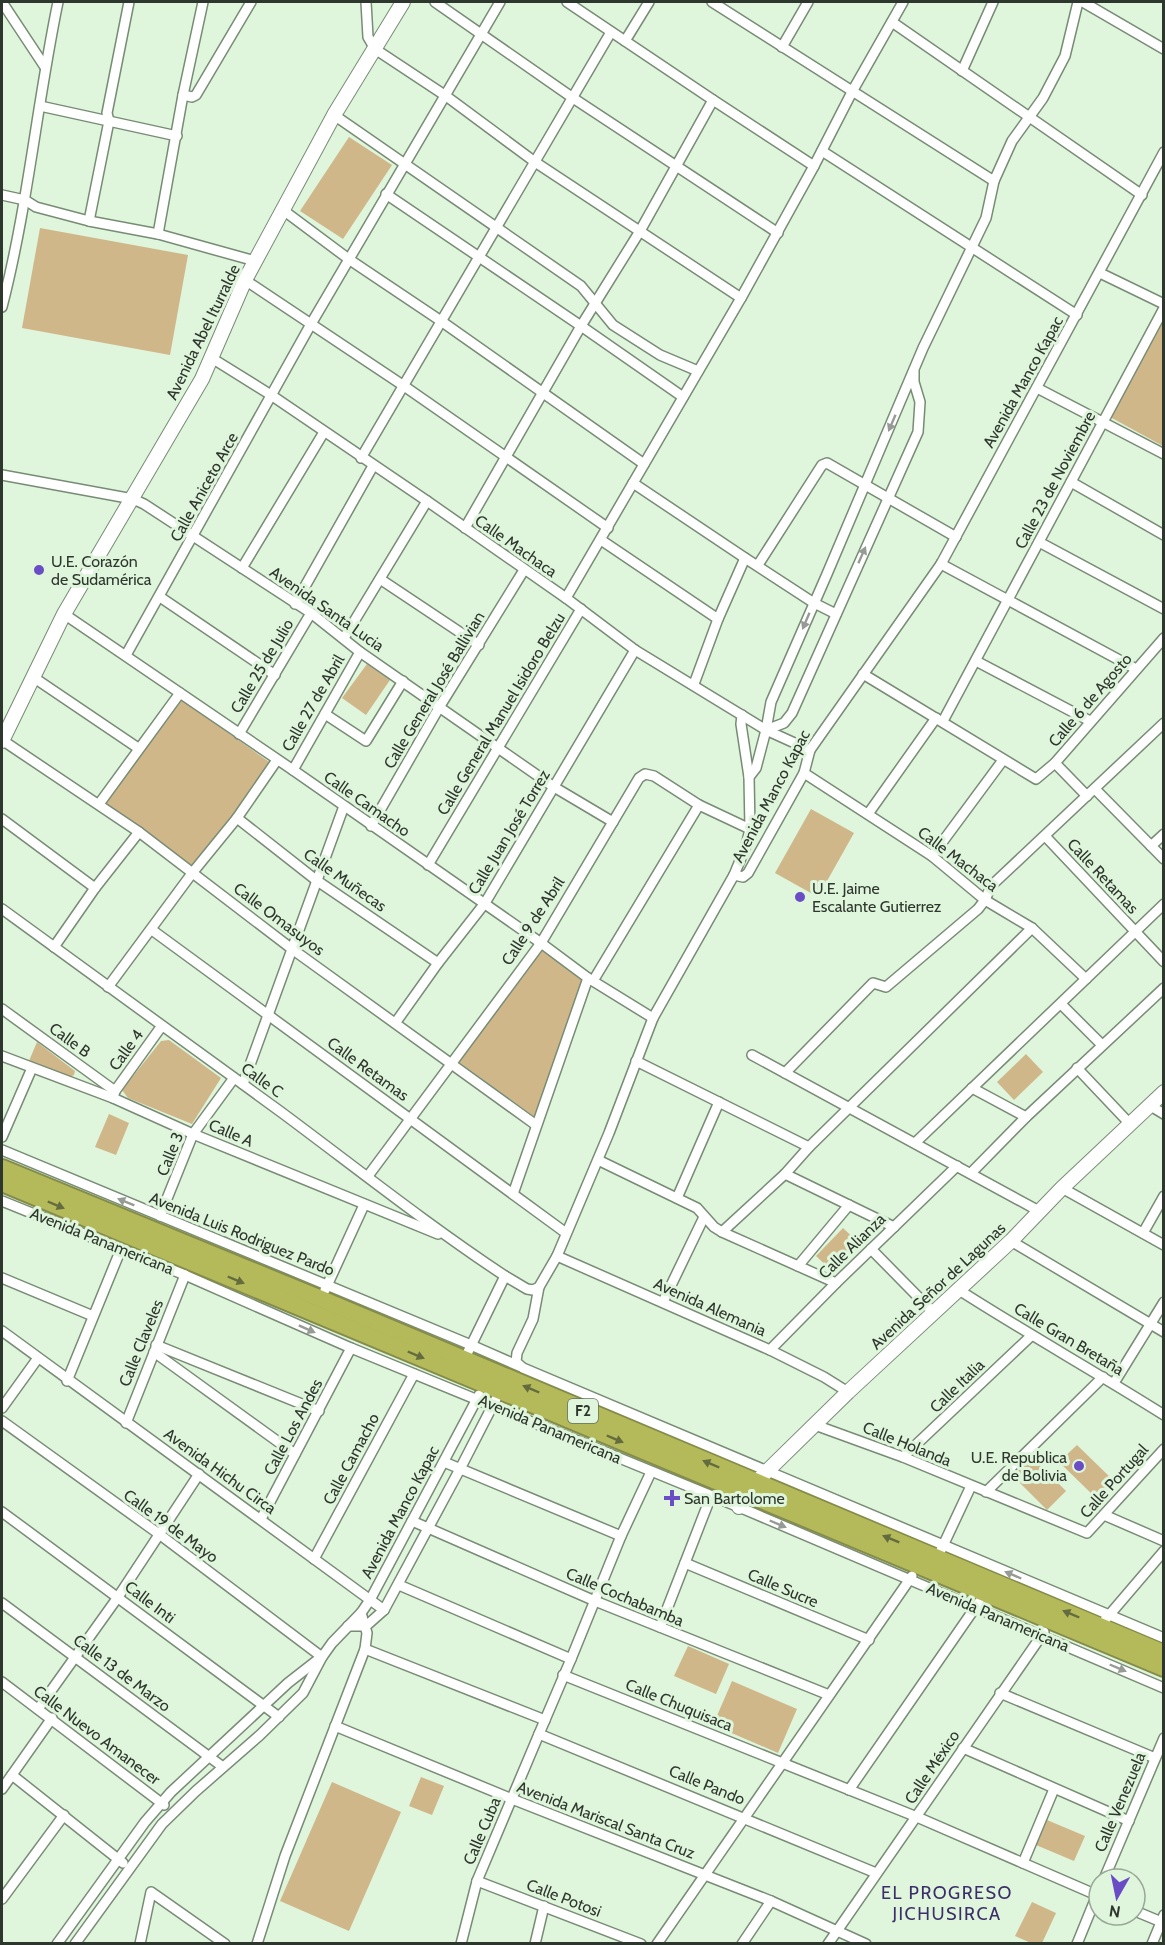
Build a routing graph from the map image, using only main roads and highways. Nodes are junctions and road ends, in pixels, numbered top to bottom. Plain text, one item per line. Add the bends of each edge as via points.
1 (2, 1168) edge
2 (2, 1183) edge
3 (492, 1388) junction
4 (752, 1489) junction
5 (1164, 1653) edge
6 (1164, 1668) edge

1 - 3 highway, Avenida Panamericana / F2 via 468,1352
2 -> 3 highway, Avenida Panamericana / F2
3 - 4 highway, Avenida Panamericana / F2
5 -> 4 highway, Avenida Panamericana / F2 via 1104,1621 941,1552
4 -> 6 highway, Avenida Panamericana / F2 via 915,1572

